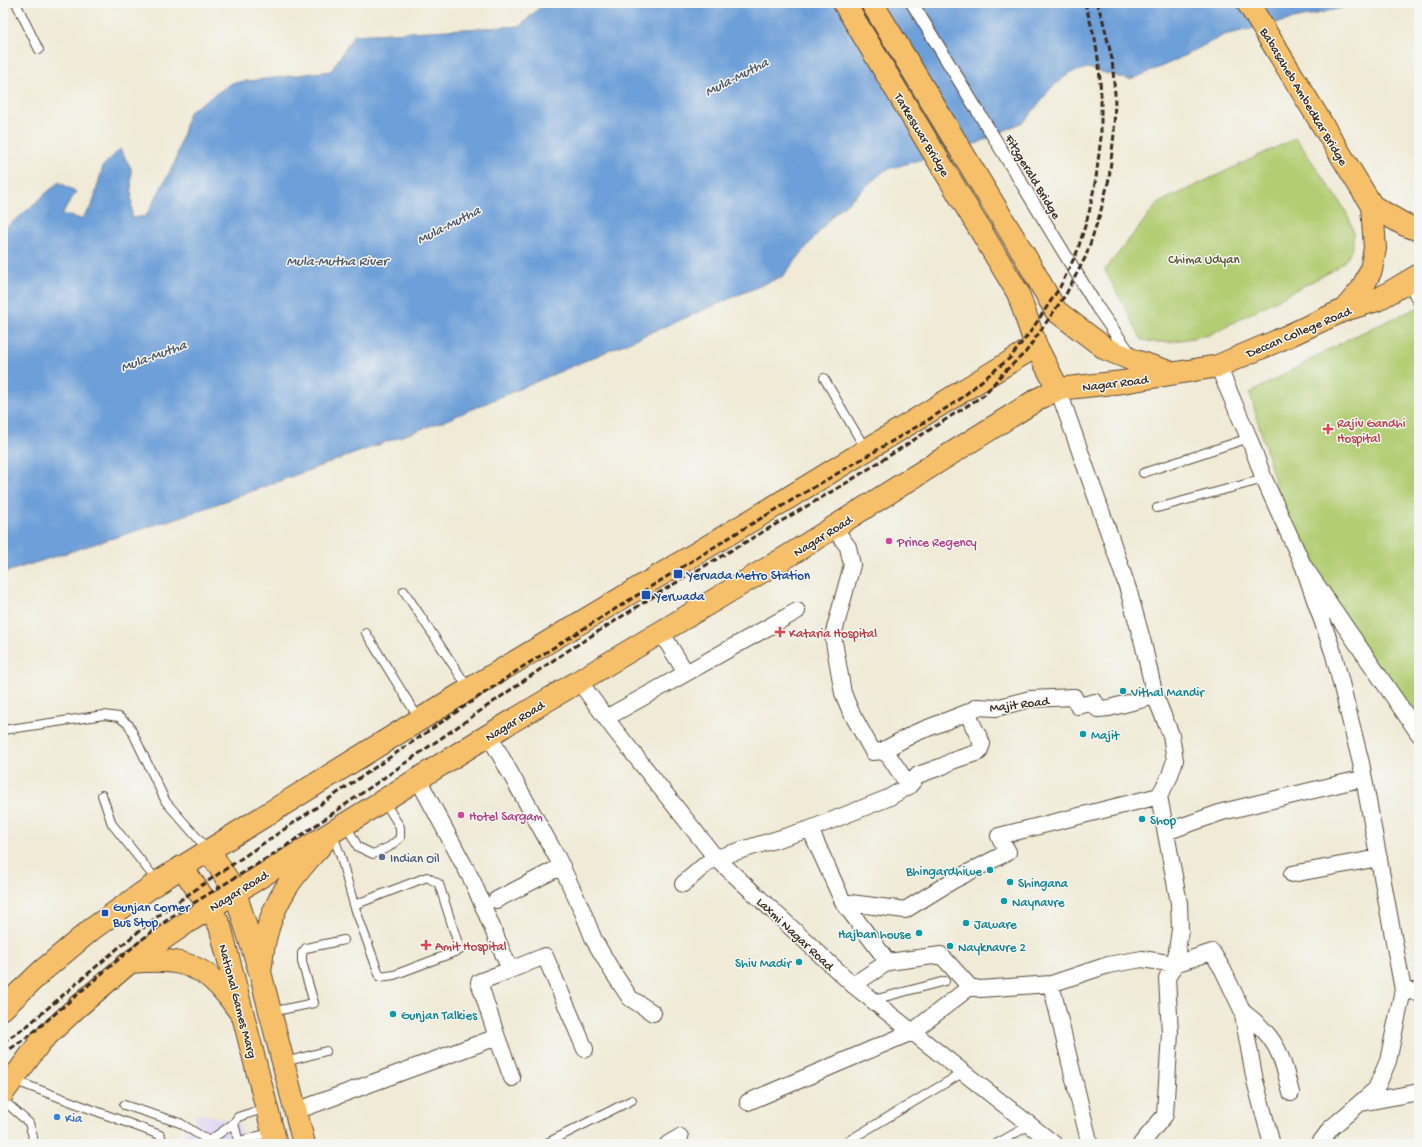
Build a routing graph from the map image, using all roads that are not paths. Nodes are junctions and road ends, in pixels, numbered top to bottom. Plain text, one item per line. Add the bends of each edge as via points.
1 (16, 3) edge
2 (844, 3) edge
3 (872, 3) edge
4 (912, 3) edge
5 (1248, 3) edge
6 (39, 50) dead end
7 (1367, 197) junction
8 (1419, 230) edge
9 (1413, 278) edge
10 (1039, 281) junction
11 (1018, 293) junction
12 (1419, 305) edge
13 (1344, 310) junction
14 (1036, 346) junction
15 (1134, 361) junction
16 (1218, 366) junction
17 (1172, 373) junction
18 (824, 378) dead end
19 (1058, 389) junction
20 (1249, 438) junction
21 (866, 451) junction
22 (1143, 473) dead end
23 (1264, 479) junction
24 (1157, 508) dead end
25 (834, 528) junction
26 (1303, 565) junction
27 (404, 591) dead end
28 (797, 611) dead end
29 (661, 632) junction
30 (366, 633) dead end
31 (686, 673) junction
32 (579, 680) junction
33 (469, 689) junction
34 (1155, 696) junction
35 (969, 712) junction
36 (606, 718) junction
37 (420, 719) junction
38 (3, 730) edge
39 (1419, 734) edge
40 (489, 735) junction
41 (882, 751) junction
42 (1364, 778) junction
43 (418, 779) junction
44 (909, 786) junction
45 (102, 795) dead end
46 (1159, 796) junction
47 (383, 800) junction
48 (338, 828) junction
49 (810, 829) junction
50 (1166, 832) junction
51 (209, 850) junction
52 (716, 858) junction
53 (1379, 858) junction
54 (182, 866) junction
55 (562, 866) junction
56 (1292, 874) dead end
57 (158, 882) junction
58 (683, 884) dead end
59 (235, 892) junction
60 (496, 900) dead end
61 (843, 902) junction
62 (354, 905) junction
63 (210, 908) junction
64 (344, 940) dead end
65 (130, 962) junction
66 (888, 962) junction
67 (1175, 964) junction
68 (510, 970) junction
69 (260, 972) junction
70 (945, 981) dead end
71 (1051, 984) junction
72 (853, 985) junction
73 (970, 987) junction
74 (1403, 990) junction
75 (1419, 992) edge
76 (873, 1000) junction
77 (3, 1008) edge
78 (270, 1012) junction
79 (1243, 1012) junction
80 (653, 1014) dead end
81 (243, 1016) junction
82 (912, 1032) junction
83 (497, 1037) junction
84 (585, 1049) dead end
85 (326, 1051) dead end
86 (283, 1063) junction
87 (964, 1072) junction
88 (512, 1078) dead end
89 (8, 1086) edge
90 (1419, 1092) edge
91 (1291, 1093) dead end
92 (3, 1100) edge
93 (632, 1100) dead end
94 (748, 1102) dead end
95 (1361, 1103) junction
96 (124, 1105) dead end
97 (266, 1107) junction
98 (296, 1111) junction
99 (234, 1123) junction
100 (1030, 1125) junction
101 (274, 1138) edge
102 (210, 1142) edge
103 (1271, 1142) dead end
104 (239, 1143) edge
105 (30, 1144) edge
106 (162, 1144) edge
107 (304, 1144) edge
108 (545, 1144) edge
109 (843, 1144) edge
110 (996, 1144) edge
111 (1054, 1144) edge
112 (1088, 1144) edge
113 (1141, 1144) edge
114 (1319, 1144) edge

1 - 6 lane
2 - 11 main road, Tarkeswar Bridge
3 - 10 main road, Tarkeswar Bridge
4 - 15 street, Fitzgerald Bridge via 1097,307
5 - 7 main road, Babasaheb Ambedkar Bridge
7 - 8 main road via 1404,225
7 - 13 main road via 1375,248 1371,270 1362,289
9 - 12 lane
9 - 13 main road, Deccan College Road via 1377,300
10 - 11 main road
10 - 15 main road, Tarkeswar Bridge via 1056,311 1106,349
11 - 14 main road
13 - 16 main road, Deccan College Road
14 - 19 main road
14 - 21 main road
15 - 17 main road
16 - 17 main road, Deccan College Road
16 - 20 street
17 - 19 main road, Nagar Road via 1123,382
18 - 21 lane
19 - 25 main road, Nagar Road via 1038,399
19 - 34 street via 1128,589
20 - 22 lane
20 - 23 street
21 - 33 main road
23 - 24 lane
23 - 26 street
25 - 29 main road, Nagar Road
25 - 41 street via 848,547 852,564 833,636 843,693 873,752
26 - 39 street
26 - 42 street via 1334,655
27 - 33 lane
28 - 31 street
29 - 31 street
29 - 32 main road, Nagar Road
30 - 37 lane
31 - 36 street
32 - 36 street, Laxmi Nagar Road
32 - 40 main road, Nagar Road
33 - 37 main road
34 - 35 street, Majit Road via 1098,709 1095,702 1078,706 1074,697 1030,699 996,708 977,707
34 - 46 street via 1172,734 1175,760
35 - 41 street, Majit Road via 915,733
35 - 44 street via 982,744 979,752 918,775
36 - 52 street, Laxmi Nagar Road
37 - 51 main road
38 - 51 lane via 104,715 119,717 129,724 166,802
40 - 43 main road, Nagar Road
40 - 55 street
41 - 44 street
42 - 50 street via 1222,812
42 - 53 street
43 - 47 main road, Nagar Road
43 - 68 street via 470,876
44 - 49 street via 888,798
45 - 57 lane via 112,824
46 - 50 street
46 - 61 street via 999,836 1008,852 952,881 905,910
47 - 48 main road, Nagar Road
47 - 48 lane via 400,828 400,838 389,847 373,854 358,847
48 - 59 main road, Nagar Road
48 - 62 lane via 340,854
48 - 69 main road via 285,891 268,928
49 - 52 street
49 - 61 street
50 - 67 street via 1179,903 1180,930
51 - 54 main road
51 - 59 main road, National Games Marg
52 - 58 street
52 - 72 street, Laxmi Nagar Road
53 - 56 street
53 - 74 street
54 - 57 main road
54 - 63 main road, National Games Marg
55 - 60 street
55 - 80 street via 594,940 612,971 630,998
57 - 77 main road via 92,929
59 - 63 main road, Nagar Road
59 - 69 main road, National Games Marg
61 - 66 street
62 - 62 lane via 380,977 394,975 460,950 439,884 428,877
63 - 65 main road, Nagar Road
63 - 81 main road, National Games Marg via 220,926
64 - 78 lane via 306,948 302,953 302,962 314,1003
65 - 81 main road via 160,960 195,968 220,986
65 - 89 main road, Nagar Road via 41,1041
66 - 72 street
66 - 73 street via 941,955
67 - 71 street via 1142,959 1108,965
67 - 79 street via 1212,952
67 - 113 street via 1168,978 1170,1033 1165,1115
68 - 83 street via 479,982
68 - 84 street via 545,956
69 - 78 main road, National Games Marg
70 - 76 lane
71 - 73 street via 980,989
71 - 112 street
72 - 76 street, Laxmi Nagar Road
73 - 82 street
74 - 75 street
74 - 95 street via 1388,1061 1376,1089
76 - 82 street, Laxmi Nagar Road
78 - 86 main road, National Games Marg
79 - 91 street via 1266,1031 1277,1046
79 - 103 street via 1255,1081
81 - 97 main road, National Games Marg
82 - 87 street, Laxmi Nagar Road
82 - 94 street
83 - 88 street
83 - 98 street
85 - 86 lane
86 - 98 main road, National Games Marg
87 - 100 street, Laxmi Nagar Road
87 - 109 lane
89 - 106 lane via 160,1135
90 - 95 street
92 - 105 lane via 29,1124 34,1137
93 - 108 lane
95 - 114 street via 1331,1128
96 - 102 lane via 180,1123
97 - 99 lane via 238,1117
97 - 101 main road, National Games Marg
98 - 107 main road, National Games Marg
99 - 102 lane
99 - 104 lane
100 - 110 lane
100 - 111 street, Laxmi Nagar Road
101 - 104 lane

